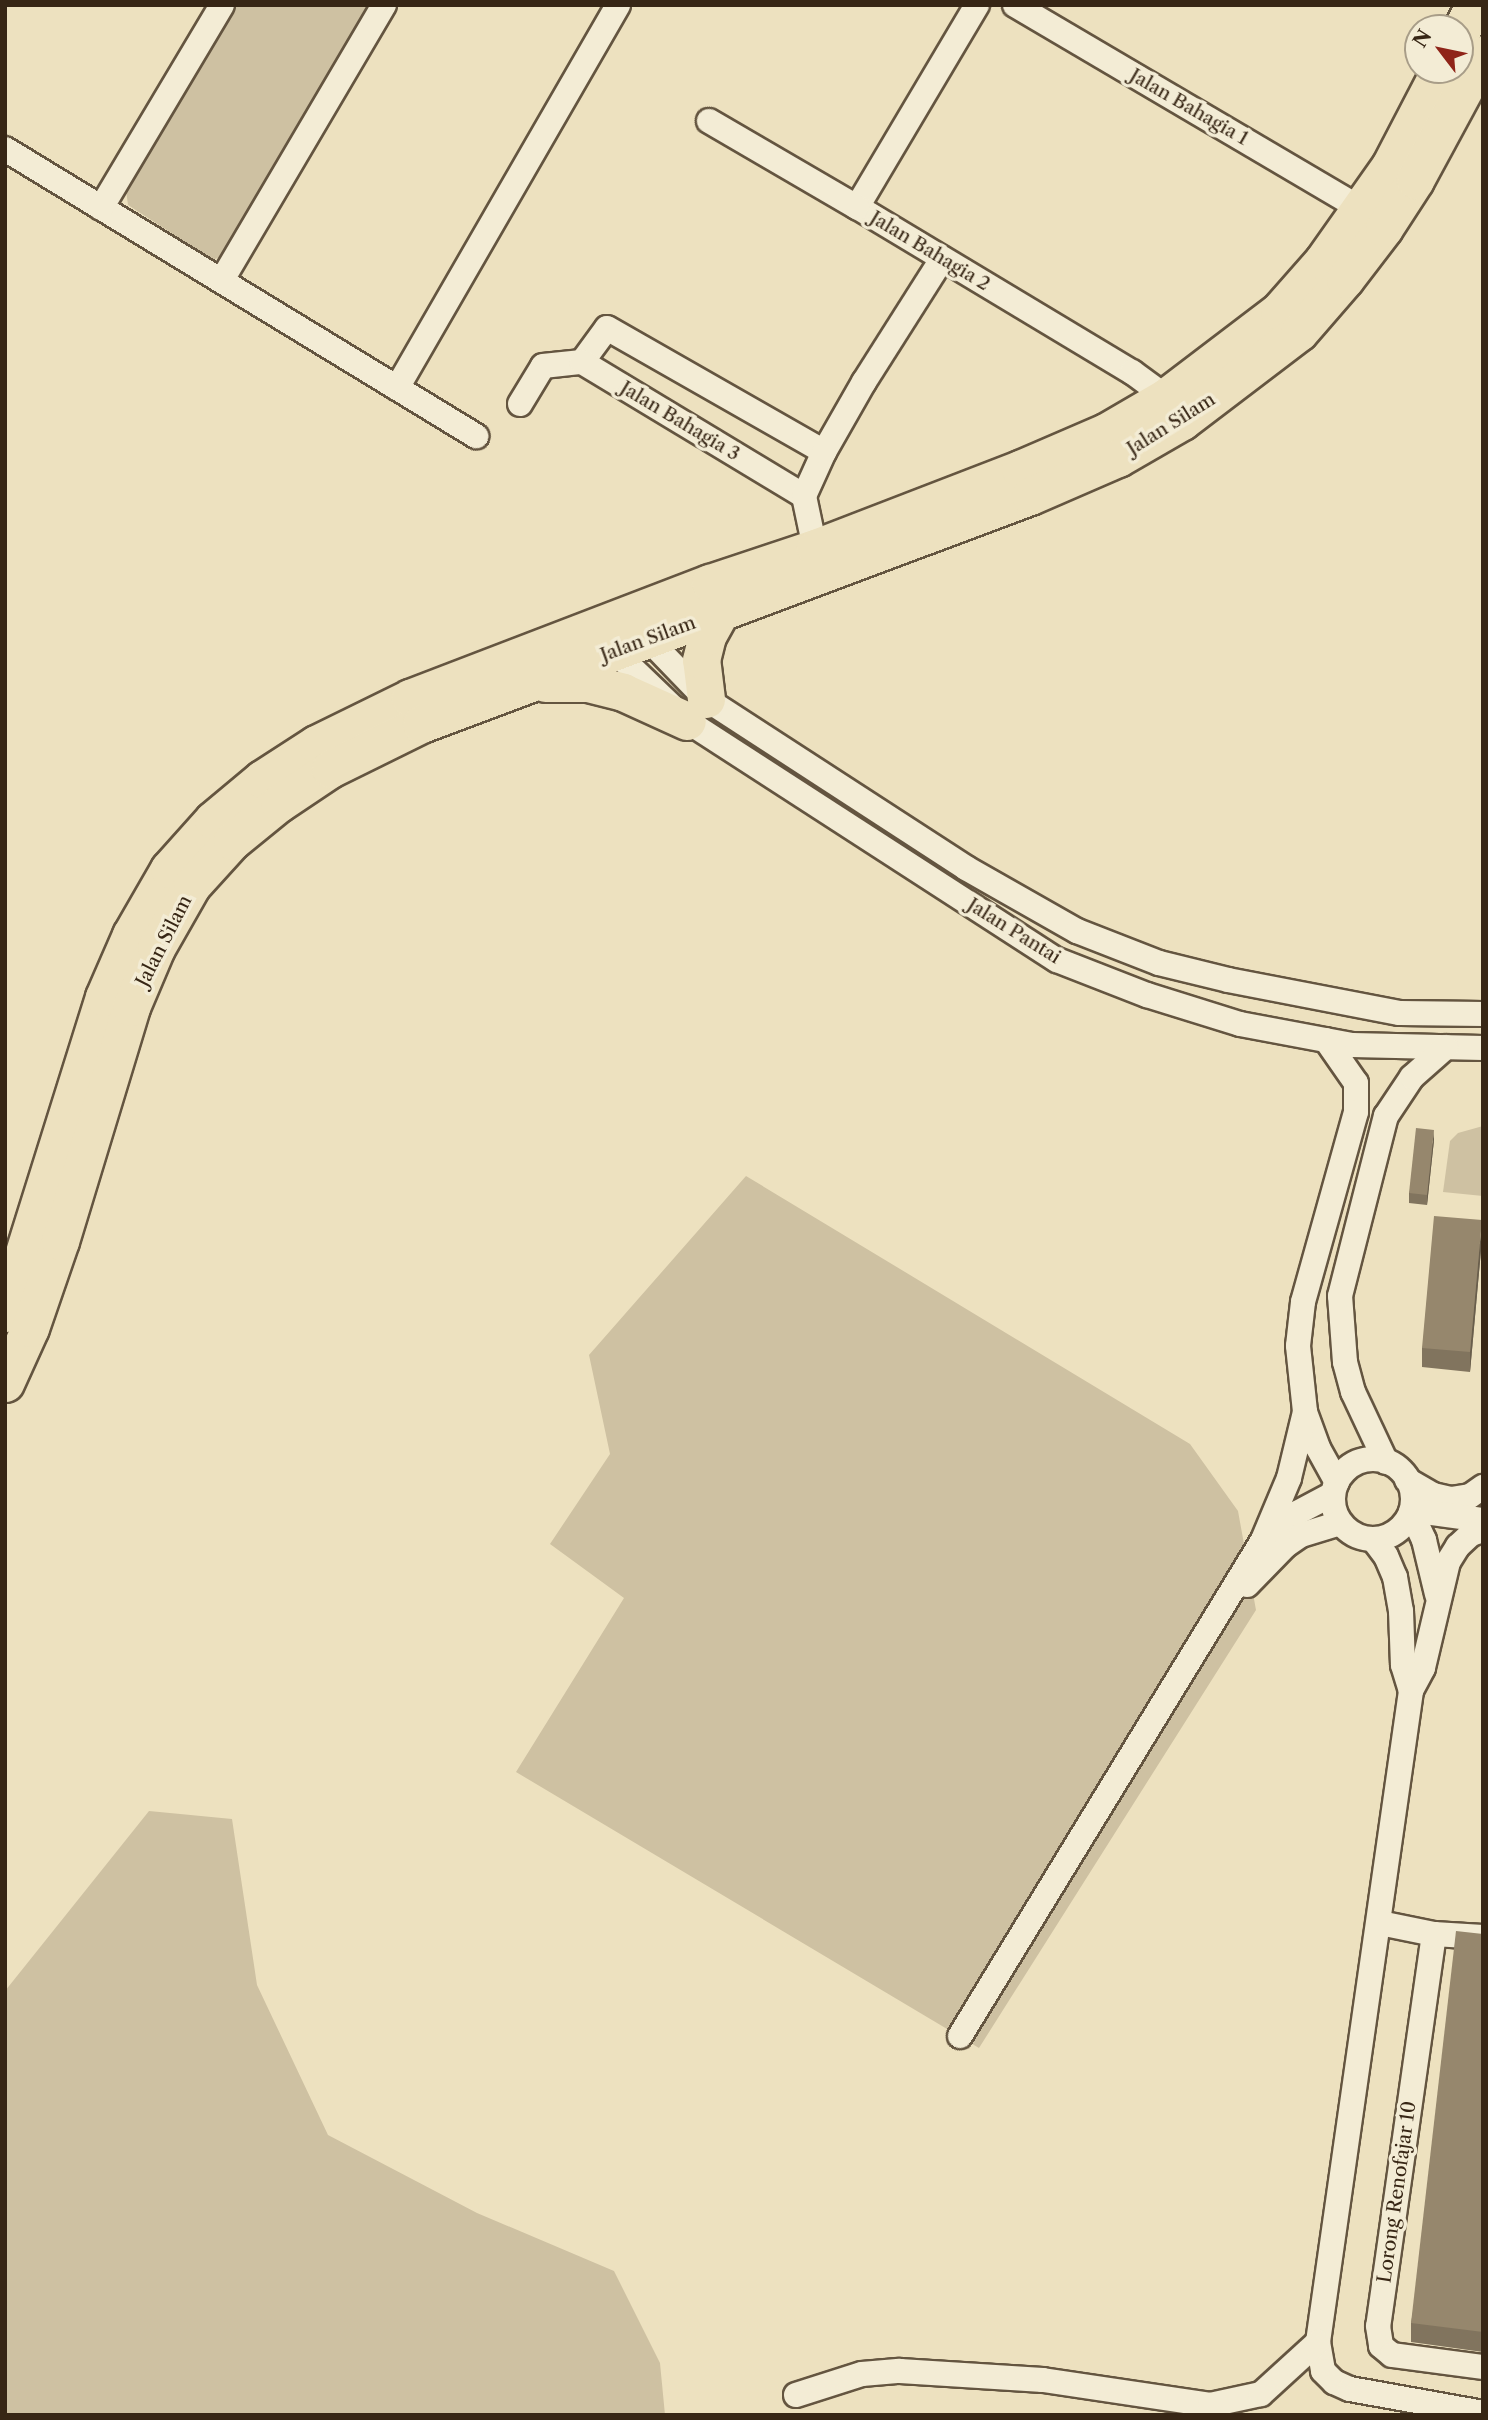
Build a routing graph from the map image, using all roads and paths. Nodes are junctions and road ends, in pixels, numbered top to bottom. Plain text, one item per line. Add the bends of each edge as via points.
1 (222, 5) edge
2 (384, 5) edge
3 (618, 5) edge
4 (977, 5) edge
5 (1015, 5) edge
6 (1483, 54) edge
7 (1433, 84) edge
8 (709, 121) dead end
9 (5, 149) edge
10 (857, 206) junction
11 (101, 208) junction
12 (1362, 209) junction
13 (942, 259) junction
14 (222, 280) junction
15 (582, 362) junction
16 (397, 388) junction
17 (1167, 397) junction
18 (520, 404) dead end
19 (476, 436) dead end
20 (824, 452) junction
21 (804, 496) junction
22 (815, 548) junction
23 (720, 613) junction
24 (624, 632) junction
25 (528, 683) junction
26 (697, 710) junction
27 (1483, 1014) edge
28 (1326, 1040) junction
29 (1446, 1047) junction
30 (1483, 1048) edge
31 (5, 1313) edge
32 (5, 1383) edge
33 (1306, 1412) junction
34 (1386, 1462) junction
35 (1408, 1480) junction
36 (1483, 1487) edge
37 (1335, 1488) junction
38 (1411, 1511) junction
39 (1483, 1520) edge
40 (1340, 1523) junction
41 (1483, 1530) edge
42 (1373, 1539) junction
43 (1263, 1540) junction
44 (1438, 1598) junction
45 (1223, 1611) junction
46 (1411, 1691) junction
47 (1380, 1923) junction
48 (1434, 1934) junction
49 (1483, 1937) edge
50 (960, 2036) dead end
51 (1318, 2343) junction
52 (1483, 2367) edge
53 (796, 2395) dead end
54 (1483, 2413) edge

1 - 11 street
2 - 14 street
3 - 16 street
4 - 10 street, Jalan Bahagia 2
5 - 12 street, Jalan Bahagia 1
6 - 23 highway, Jalan Silam via 1384,228 1298,332 1243,377 1182,421 1118,457 1030,496
7 - 12 highway, Jalan Silam
8 - 10 street
9 - 11 street
10 - 13 street, Jalan Bahagia 2
11 - 14 street
12 - 17 highway, Jalan Silam via 1279,311
13 - 17 street, Jalan Bahagia 2
13 - 20 street
14 - 16 street
15 - 18 street via 543,366
15 - 20 street via 607,328
15 - 21 street, Jalan Bahagia 3
16 - 19 street
17 - 22 highway, Jalan Silam via 1106,432 1032,464
20 - 21 street
21 - 22 street
22 - 24 highway, Jalan Silam
23 - 24 highway, Jalan Silam
23 - 26 highway via 701,660
24 - 25 highway, Jalan Silam
24 - 26 street, Jalan Pantai
24 - 26 street, Jalan Pantai
24 - 31 highway, Jalan Silam via 410,698 316,744 262,779 213,820 169,869 131,935 104,998
25 - 26 highway via 588,683
25 - 32 highway, Jalan Silam via 421,724 330,769 232,841 192,886 156,948 131,1007 60,1241
26 - 27 street, Jalan Pantai via 1077,931 1159,963 1228,981 1399,1013
26 - 28 street, Jalan Pantai via 1057,960 1240,1024
28 - 29 street, Jalan Pantai
28 - 33 street via 1356,1083 1357,1100 1303,1302 1298,1346
29 - 30 street, Jalan Pantai
29 - 34 street via 1412,1077 1386,1115 1340,1296 1345,1362 1353,1392
33 - 37 street
33 - 43 street via 1289,1478
34 - 35 street
34 - 37 street via 1358,1462 1344,1472
35 - 36 street via 1433,1495 1451,1499 1470,1496
35 - 38 street
37 - 40 street via 1334,1510
37 - 43 street
38 - 39 street
38 - 42 street via 1397,1531
38 - 44 street via 1424,1540
40 - 42 street via 1353,1534
40 - 45 street via 1301,1535 1286,1546
41 - 44 street via 1458,1546 1448,1562
42 - 46 street via 1395,1577 1403,1665
43 - 45 street
44 - 46 street via 1423,1668
45 - 50 street
46 - 47 street
47 - 48 street
47 - 51 street
48 - 49 street
48 - 52 street, Lorong Renofajar 10 via 1378,2326 1381,2346 1392,2355
51 - 53 street via 1261,2394 1210,2405 1043,2380 900,2371 862,2374
51 - 54 street via 1323,2371 1342,2386

